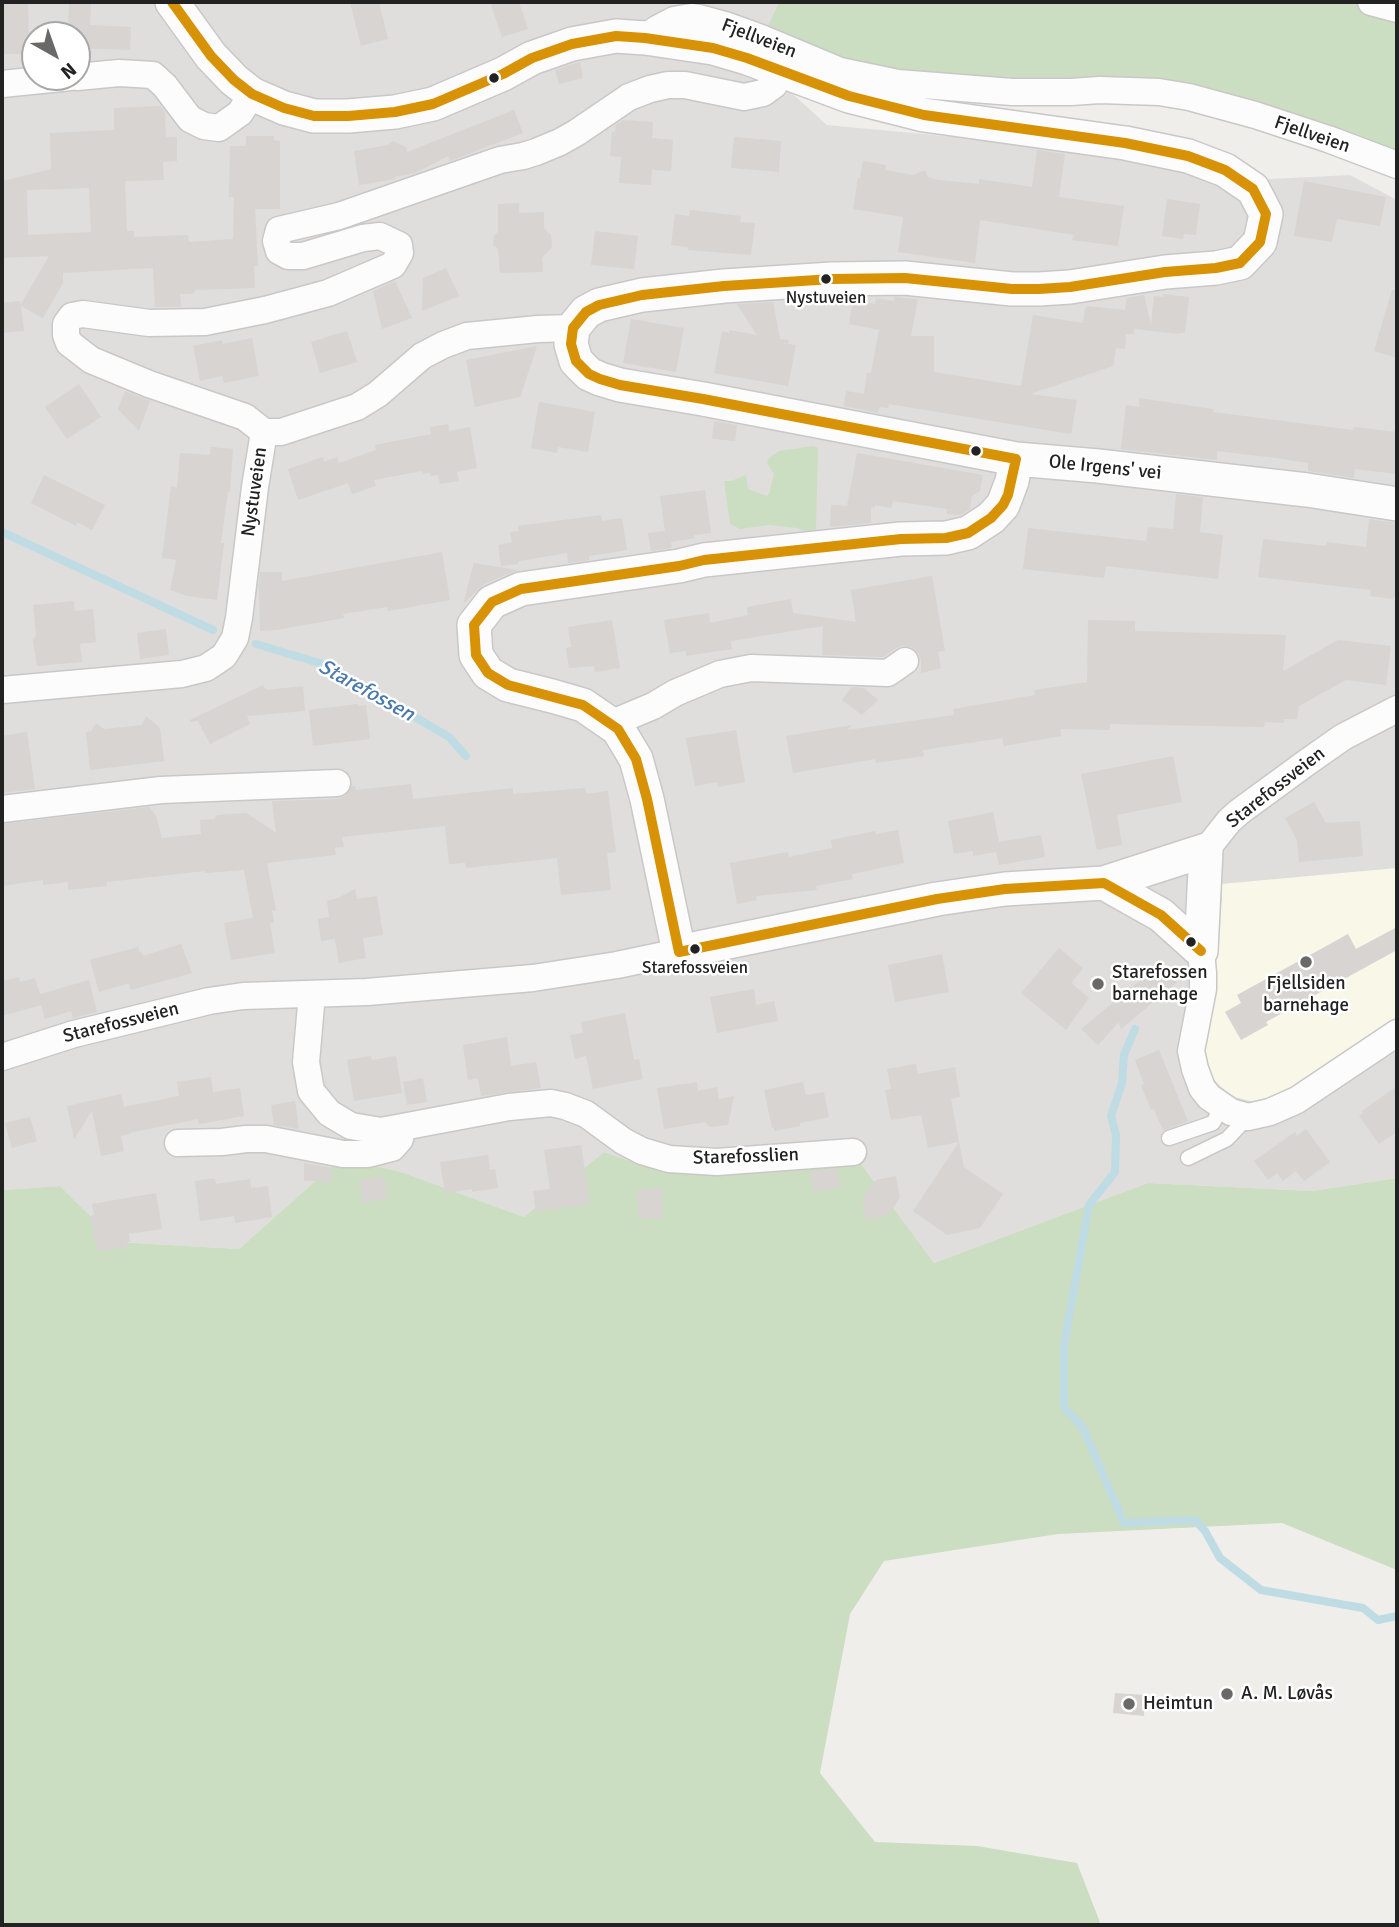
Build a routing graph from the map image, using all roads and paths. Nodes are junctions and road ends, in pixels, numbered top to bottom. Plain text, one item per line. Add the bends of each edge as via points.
1 (172, 2) edge
2 (1371, 2) edge
3 (1397, 9) edge
4 (645, 38) junction
5 (781, 72) junction
6 (91, 75) edge
7 (21, 82) edge
8 (2, 84) edge
9 (252, 94) junction
10 (1397, 165) edge
11 (573, 328) junction
12 (264, 432) junction
13 (1016, 459) junction
14 (1397, 504) edge
15 (905, 661) dead end
16 (2, 690) edge
17 (1397, 709) edge
18 (610, 724) junction
19 (337, 783) dead end
20 (2, 809) edge
21 (1206, 850) junction
22 (1104, 883) junction
23 (1200, 951) junction
24 (679, 952) junction
25 (312, 994) junction
26 (1397, 1033) edge
27 (2, 1057) edge
28 (1222, 1106) junction
29 (1248, 1117) junction
30 (402, 1128) junction
31 (1169, 1139) dead end
32 (178, 1143) dead end
33 (853, 1152) dead end
34 (1188, 1158) dead end

1 - 9 street via 211,57
2 - 3 street
4 - 5 street via 713,48
4 - 9 street via 616,36 572,44 433,104 395,112 314,116
4 - 10 street, Fjellveien via 674,20 691,17 725,25 840,71 898,83 1012,92 1159,92 1189,97
5 - 11 street via 924,115 1188,156 1225,170 1253,189 1266,214 1260,242 1240,262 1216,268 1070,287 1012,289 905,278 724,286 642,295 599,305
5 - 12 street via 763,93 744,97 685,85 650,89 536,152 500,160 339,216 279,230 279,251 288,256 303,257 380,236 399,245 393,265 328,293 205,322 149,323 83,314 72,316 66,324 69,343 92,360 245,417
6 - 9 street via 153,75 190,119 219,128 240,113
7 - 8 street
11 - 12 street, Nystuveien via 467,336 422,356 357,407 281,432
11 - 13 street, Ole Irgens' vei via 576,361 589,374 620,385
12 - 16 street, Nystuveien via 239,618 235,638 224,656 206,668 182,674
13 - 14 street, Ole Irgens' vei
13 - 18 street via 1003,505 968,533 704,560 521,589 492,602 474,625 476,655 488,673 508,685 583,705
15 - 18 street via 888,673 751,668 720,674
17 - 21 street, Starefossveien via 1343,737 1297,770 1229,821
18 - 24 street via 636,759
19 - 20 street via 161,790
21 - 22 street, Starefossveien
21 - 23 street
22 - 23 street via 1161,915
22 - 24 street, Starefossveien via 937,899
23 - 28 street via 1203,989 1191,1051 1202,1088
24 - 25 street, Starefossveien via 533,978
25 - 27 street, Starefossveien via 209,1001
25 - 30 street, Starefosslien via 306,1062 311,1090 330,1114 351,1126 381,1131
26 - 29 street via 1297,1100
28 - 29 street
28 - 31 lane via 1213,1123
29 - 34 lane via 1227,1139
30 - 32 street via 392,1148 368,1154 343,1154 266,1139
30 - 33 street, Starefosslien via 551,1103 586,1114 623,1141 669,1159 717,1162

